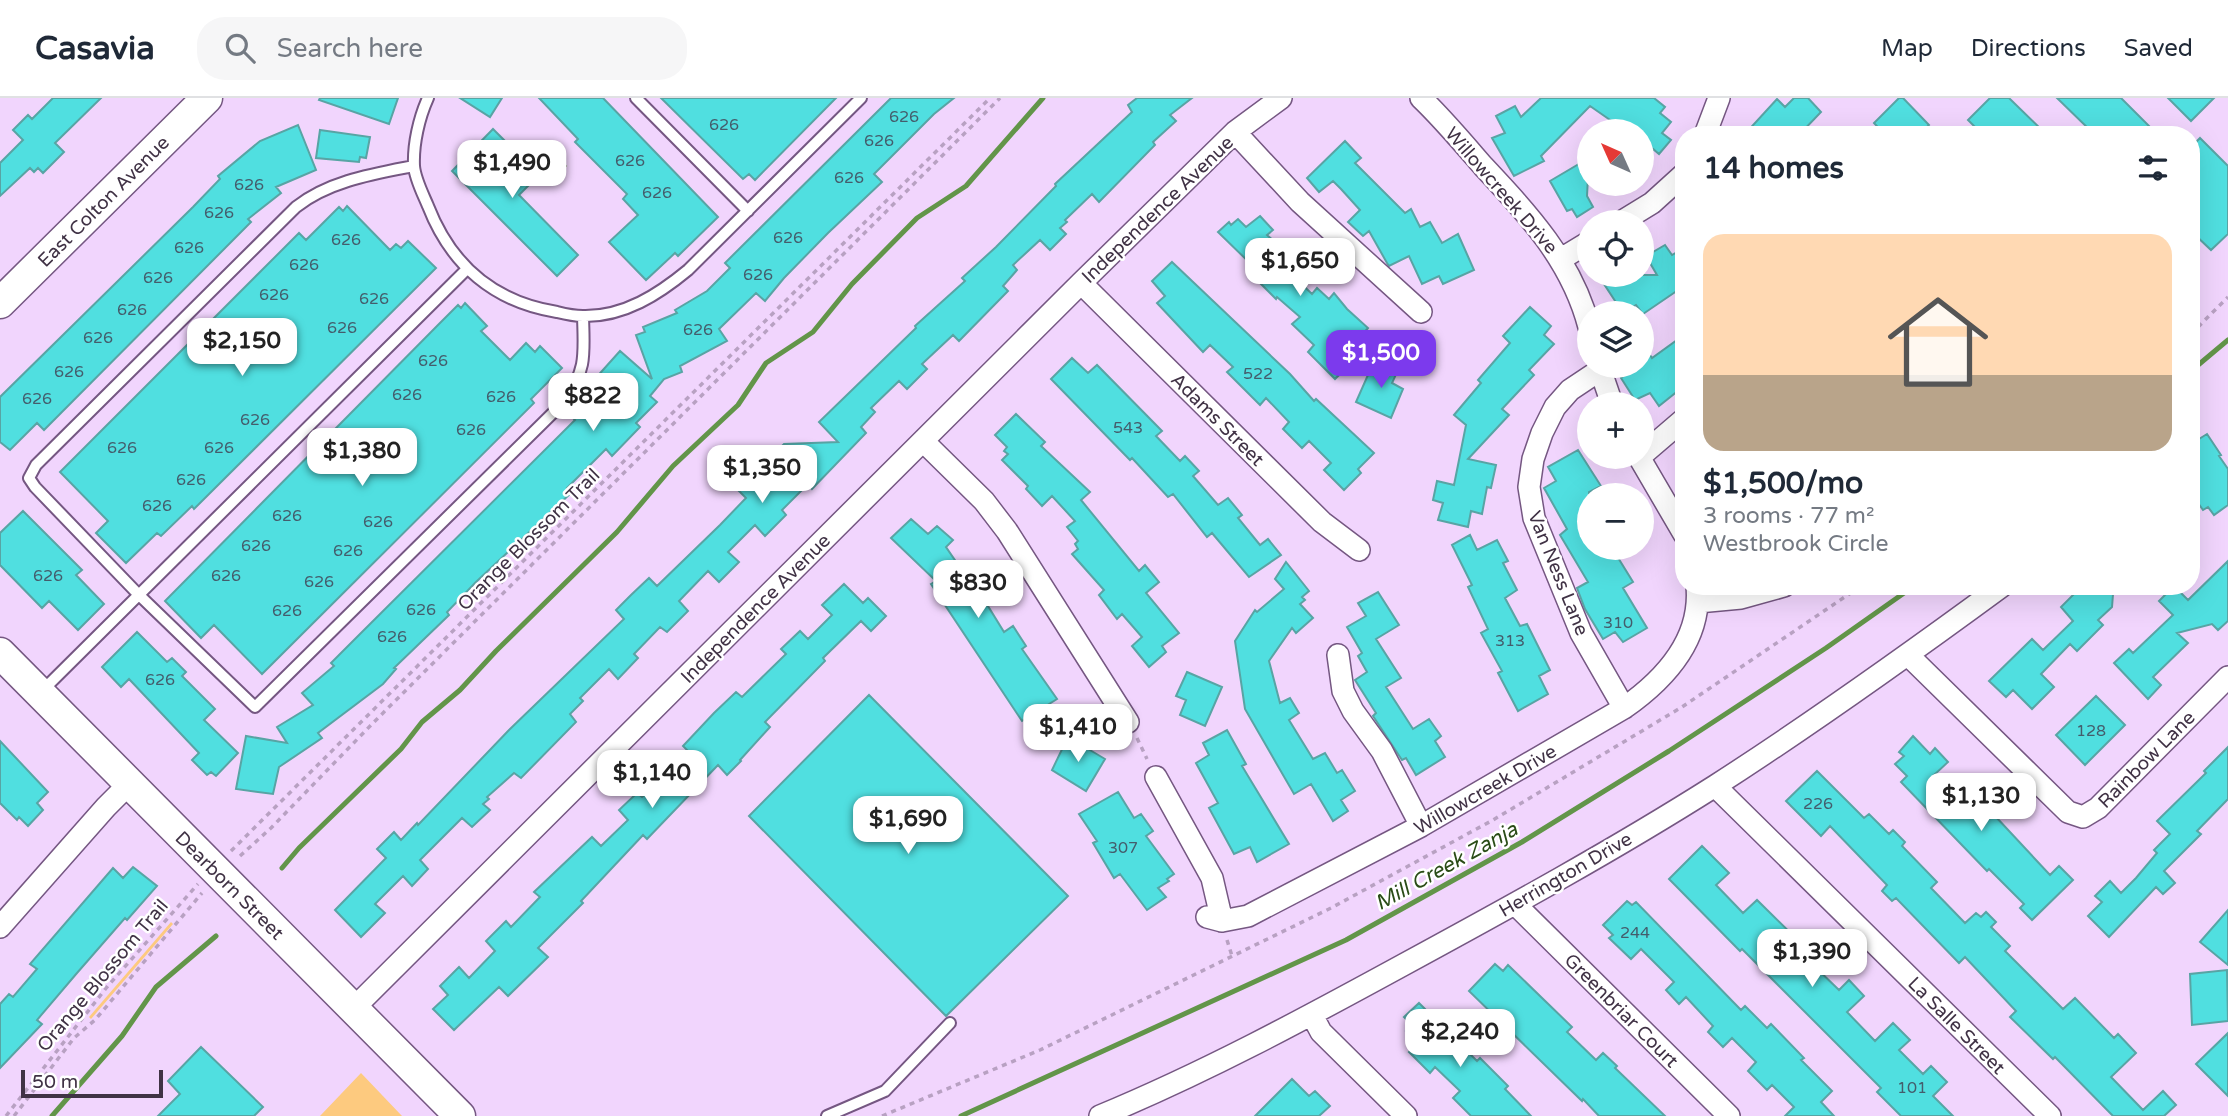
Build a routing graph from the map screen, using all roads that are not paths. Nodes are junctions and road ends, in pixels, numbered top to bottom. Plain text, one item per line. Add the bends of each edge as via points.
1 (207, 98) edge
2 (428, 98) edge
3 (636, 98) edge
4 (860, 98) edge
5 (1281, 98) edge
6 (1719, 98) edge
7 (1433, 101) edge
8 (1708, 126) edge
9 (1235, 132) junction
10 (414, 166) junction
11 (1675, 182) edge
12 (1641, 210) edge
13 (748, 211) junction
14 (1577, 249) edge
15 (1561, 259) junction
16 (467, 269) junction
17 (1081, 283) junction
18 (1581, 301) edge
19 (0, 303) edge
20 (1421, 312) dead end
21 (583, 317) junction
22 (1586, 378) edge
23 (1675, 426) edge
24 (923, 441) junction
25 (1654, 444) edge
26 (1646, 469) edge
27 (1675, 518) edge
28 (1359, 550) dead end
29 (138, 594) junction
30 (1698, 595) edge
31 (1709, 595) edge
32 (1752, 595) edge
33 (1990, 595) edge
34 (0, 653) edge
35 (1338, 655) dead end
36 (1908, 655) junction
37 (2228, 677) edge
38 (40, 693) junction
39 (1623, 709) junction
40 (1128, 722) road end
41 (1156, 777) road end
42 (130, 784) junction
43 (1715, 786) junction
44 (1420, 826) junction
45 (1516, 904) junction
46 (0, 927) edge
47 (354, 1008) junction
48 (1312, 1015) junction
49 (950, 1023) dead end
50 (1135, 1109) edge
51 (460, 1116) edge
52 (827, 1116) edge
53 (1100, 1116) edge
54 (1406, 1116) edge
55 (1729, 1116) edge
56 (2050, 1116) edge

1 - 19 street, East Colton Avenue
2 - 10 lane
3 - 13 lane
4 - 13 lane
5 - 9 street, Independence Avenue
6 - 8 street
7 - 15 street, Willowcreek Drive
9 - 17 street, Independence Avenue
9 - 20 street via 1300,202
10 - 16 lane via 433,219
10 - 29 lane via 329,187 296,207 36,465 29,478 35,487
11 - 12 street
13 - 21 lane via 661,292 634,306
14 - 15 street
15 - 18 street, Willowcreek Drive
16 - 21 lane via 486,286 522,303
16 - 29 lane
17 - 24 street, Independence Avenue
17 - 28 street, Adams Street via 1322,522
21 - 29 lane via 584,362 565,401 255,707
22 - 39 street, Van Ness Lane via 1555,407 1533,459 1529,487 1534,518 1577,622
23 - 25 street
24 - 40 street via 985,501 1007,531
24 - 47 street, Independence Avenue
26 - 27 street
29 - 38 lane
30 - 39 street, Willowcreek Drive via 1689,637 1672,666 1650,690
31 - 32 street
33 - 36 street, Herrington Drive
34 - 38 street, Dearborn Street
35 - 44 street via 1343,691 1382,751
36 - 37 street, Rainbow Lane via 2068,812 2083,817 2098,808
36 - 43 street, Herrington Drive
38 - 42 street, Dearborn Street
39 - 44 street, Willowcreek Drive
41 - 44 street, Willowcreek Drive via 1212,878 1215,919 1248,916
42 - 46 street
42 - 47 street, Dearborn Street
43 - 45 street, Herrington Drive
43 - 56 street, La Salle Street
45 - 48 street, Herrington Drive
45 - 55 street, Greenbriar Court
47 - 51 street, Dearborn Street
48 - 50 street, Herrington Drive
48 - 54 street via 1321,1032
49 - 52 lane via 885,1091
50 - 53 street, Herrington Drive

